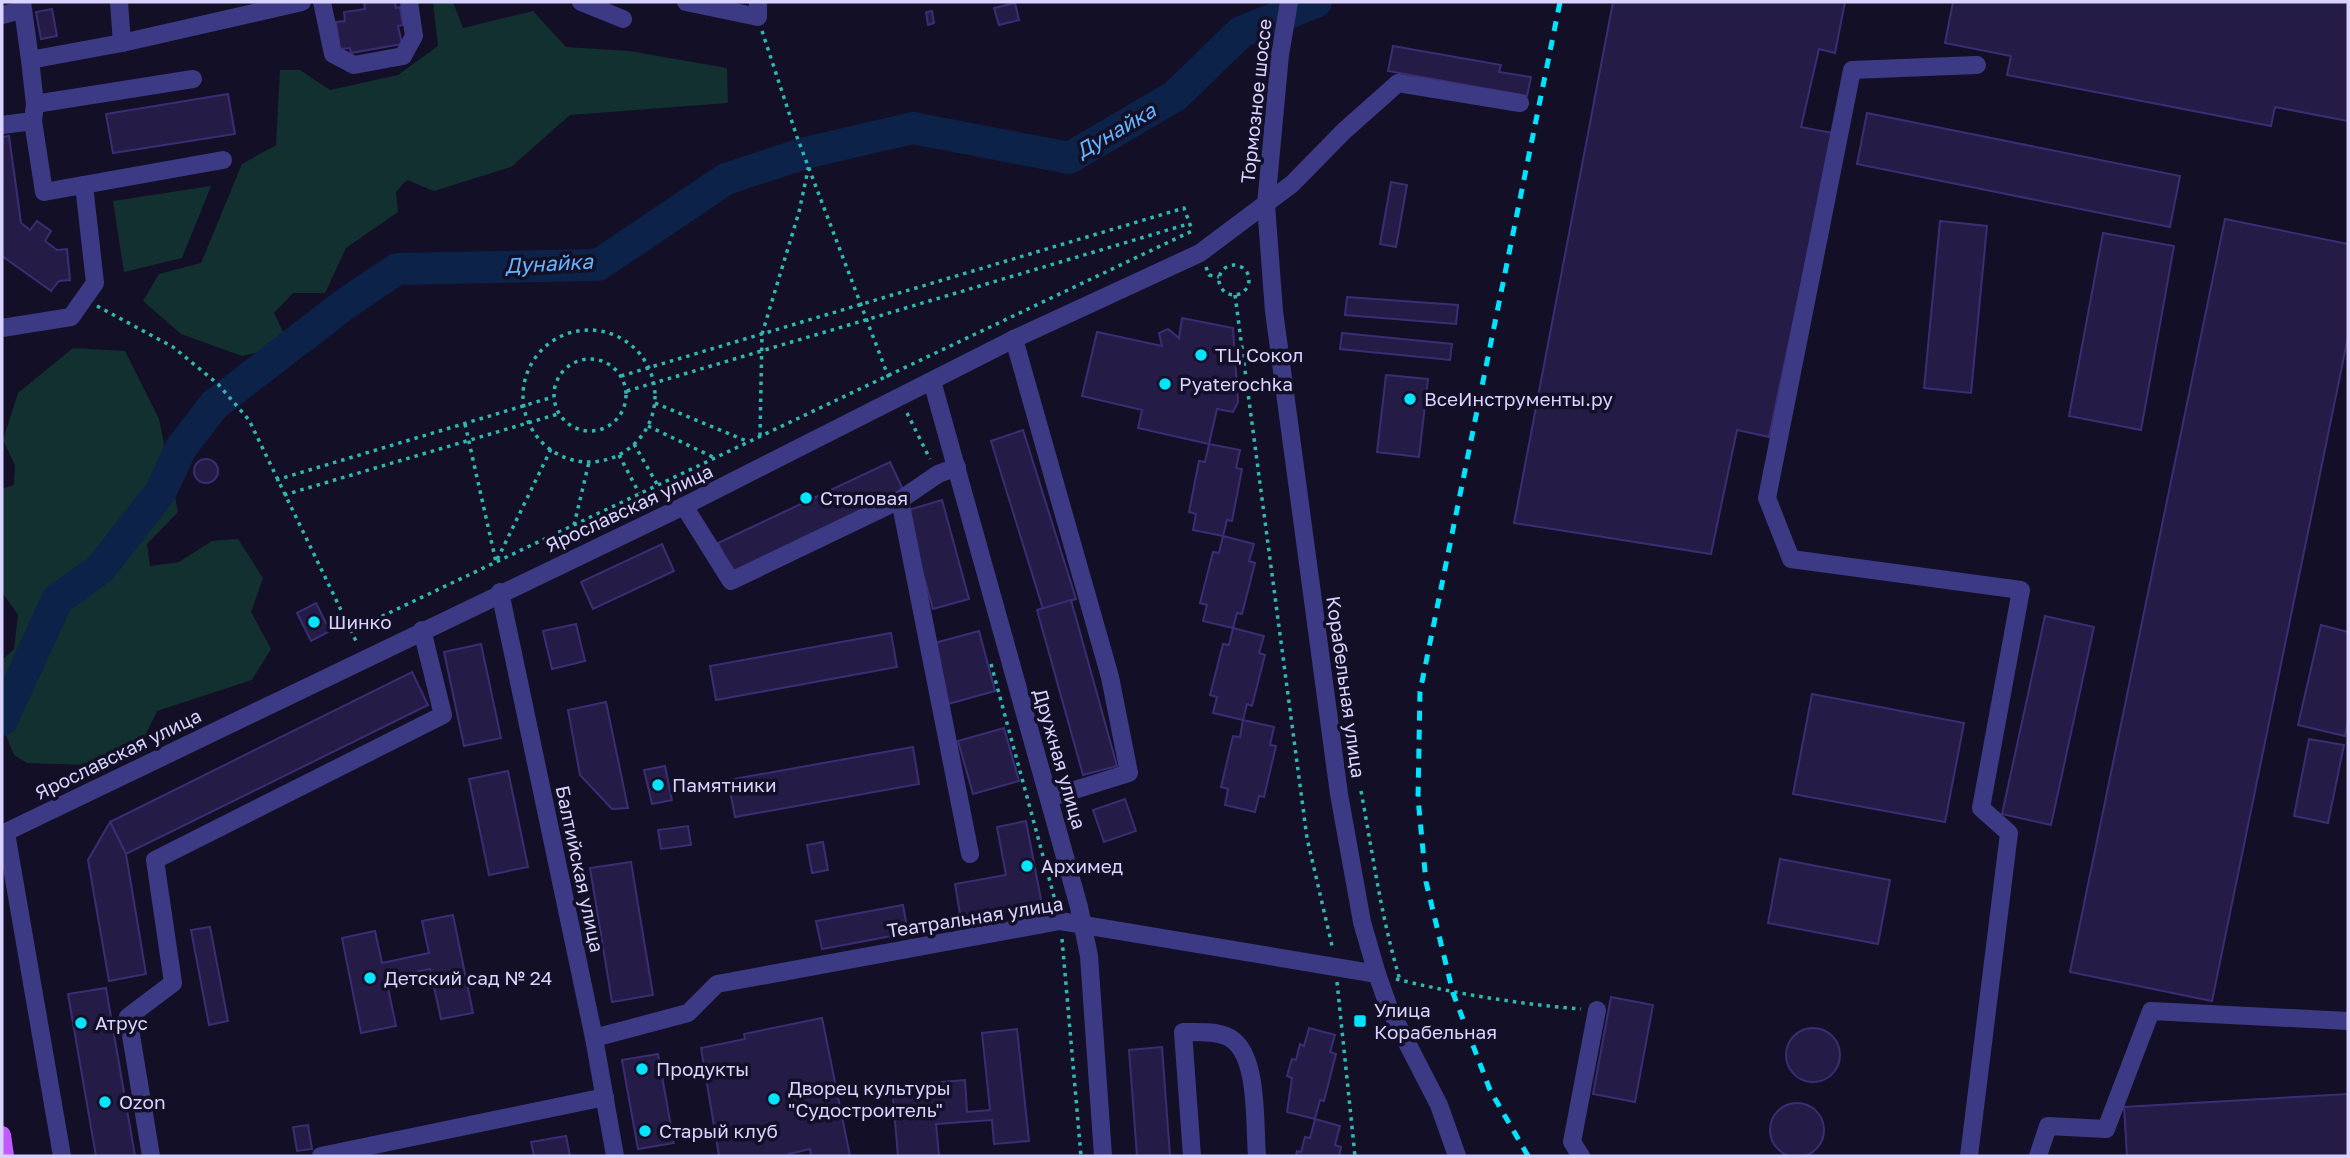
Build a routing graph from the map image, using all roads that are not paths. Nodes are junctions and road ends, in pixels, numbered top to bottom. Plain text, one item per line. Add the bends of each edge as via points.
1 (119, 2) edge
2 (302, 2) edge
3 (322, 2) edge
4 (409, 2) edge
5 (581, 2) edge
6 (686, 2) edge
7 (1289, 2) edge
8 (282, 4) edge
9 (22, 6) edge
10 (758, 10) edge
11 (2, 15) edge
12 (623, 19) dead end
13 (122, 43) junction
14 (30, 60) junction
15 (1977, 65) dead end
16 (193, 79) dead end
17 (1520, 103) dead end
18 (34, 113) junction
19 (2, 125) edge
20 (223, 160) dead end
21 (84, 185) junction
22 (1266, 205) junction
23 (2, 328) edge
24 (1014, 339) junction
25 (932, 381) junction
26 (957, 467) junction
27 (900, 500) junction
28 (684, 506) junction
29 (500, 592) junction
30 (422, 630) junction
31 (1049, 798) junction
32 (4, 833) edge
33 (970, 854) dead end
34 (1082, 922) junction
35 (1377, 974) junction
36 (1597, 1010) road end
37 (2348, 1021) edge
38 (594, 1038) junction
39 (605, 1097) junction
40 (2, 1135) edge
41 (5, 1156) edge
42 (62, 1156) edge
43 (151, 1156) edge
44 (321, 1156) edge
45 (615, 1156) edge
46 (1103, 1156) edge
47 (1192, 1156) edge
48 (1257, 1156) edge
49 (1457, 1156) edge
50 (1581, 1156) edge
51 (1969, 1156) edge
52 (2038, 1156) edge

1 - 13 street
2 - 8 street
3 - 4 street via 333,54 354,65 403,56 414,36
5 - 12 street
6 - 10 street
7 - 22 street, Тормозное шоссе
8 - 13 street
9 - 11 street
9 - 14 street
13 - 14 street
14 - 18 street
15 - 51 street via 1852,70 1767,498 1791,559 2021,590 1981,808 2009,833
16 - 18 street
17 - 22 street, Ярославская улица via 1398,83
18 - 19 street
18 - 21 street via 44,192
20 - 21 street
21 - 23 street via 95,283 71,317
22 - 24 street, Ярославская улица via 1200,253
22 - 35 street, Корабельная улица via 1274,312 1339,794 1362,922
24 - 25 street, Ярославская улица
24 - 31 street via 1110,677 1129,773
25 - 26 street, Дружная улица
25 - 28 street, Ярославская улица
26 - 27 street
26 - 31 street, Дружная улица
27 - 28 street via 731,581
27 - 33 street
28 - 29 street, Ярославская улица
29 - 30 street, Ярославская улица
29 - 38 street, Балтийская улица
30 - 32 street, Ярославская улица
30 - 43 street via 443,715 155,860 173,983 128,1017
31 - 34 street, Дружная улица
32 - 42 street
34 - 35 street, Театральная улица
34 - 38 street, Театральная улица via 1060,921 717,984 688,1013
34 - 46 street, Дружная улица via 1089,956
35 - 49 street, Корабельная улица via 1389,1008 1443,1115
36 - 50 street via 1572,1142
37 - 52 street via 2151,1011 2106,1129 2048,1126
38 - 39 street, Балтийская улица
39 - 44 street
39 - 45 street, Балтийская улица
40 - 41 main road
47 - 48 street via 1183,1031 1225,1035 1244,1051 1250,1065

